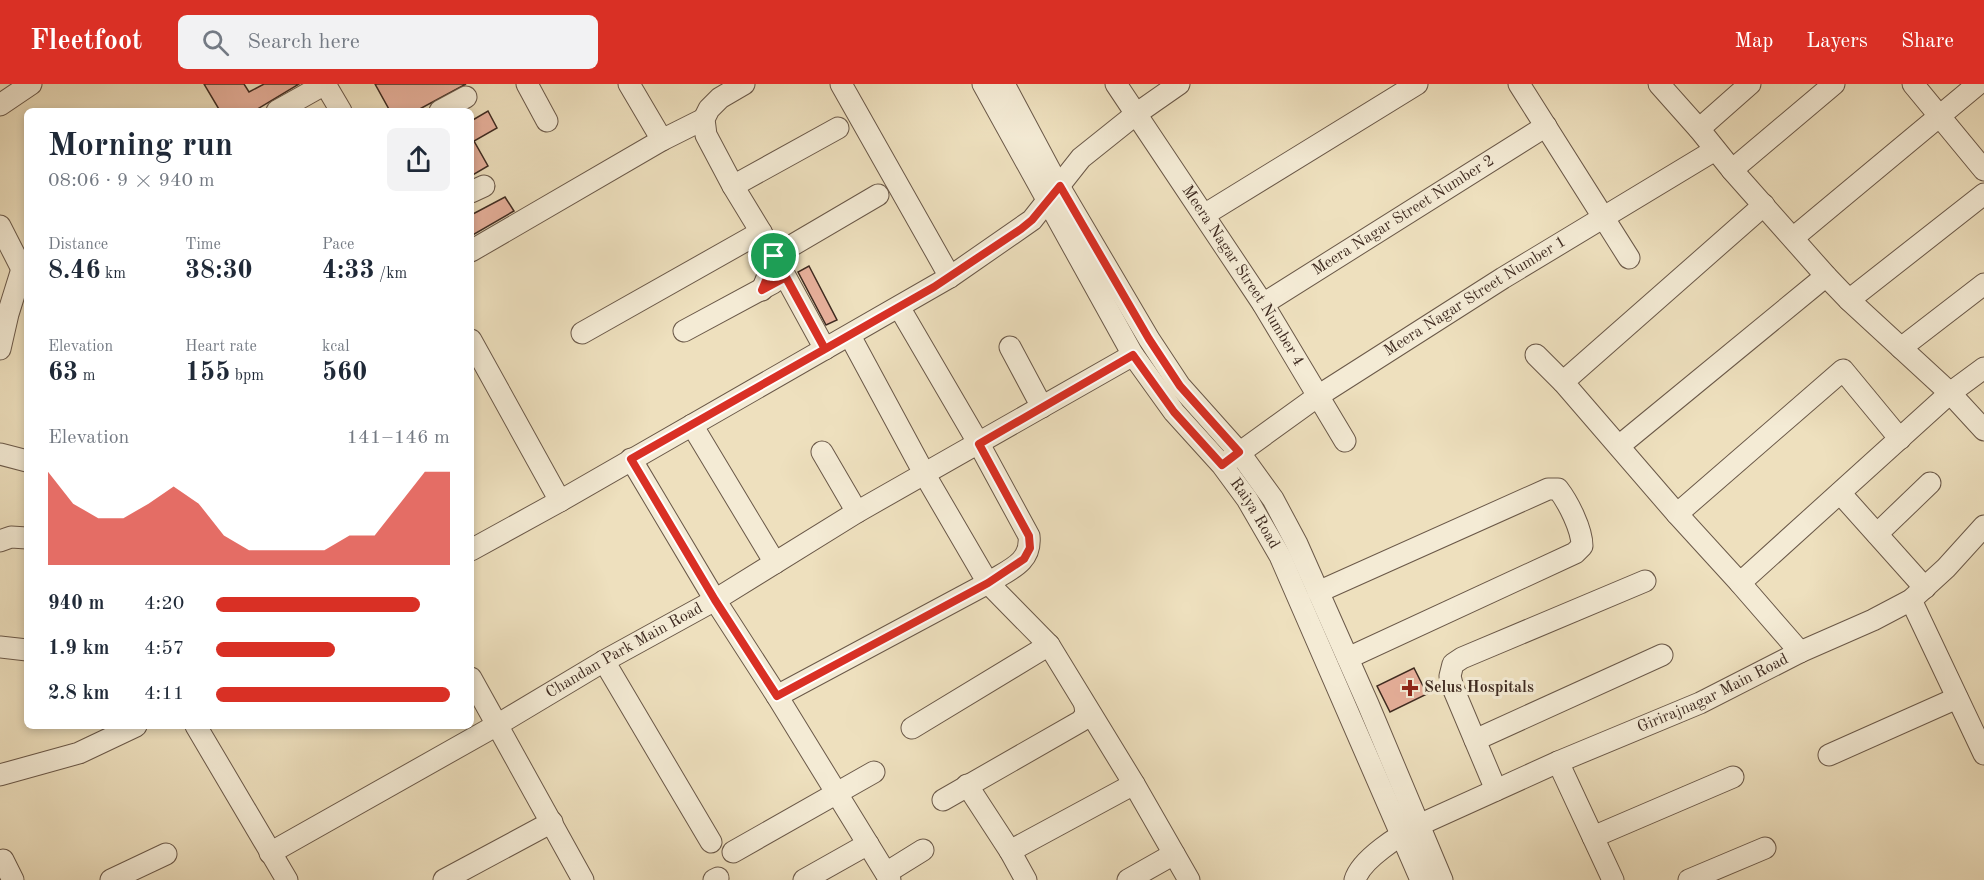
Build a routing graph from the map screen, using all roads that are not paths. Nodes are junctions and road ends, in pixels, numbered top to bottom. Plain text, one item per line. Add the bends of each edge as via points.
1 (31, 84) edge
2 (528, 84) edge
3 (629, 84) edge
4 (744, 84) edge
5 (841, 84) edge
6 (983, 84) edge
7 (1005, 84) edge
8 (1116, 84) edge
9 (1179, 84) edge
10 (1417, 84) edge
11 (1519, 84) edge
12 (1659, 84) edge
13 (1750, 84) edge
14 (1834, 84) edge
15 (1913, 84) edge
16 (1978, 84) edge
17 (466, 96) dead end
18 (0, 105) edge
19 (282, 108) edge
20 (339, 108) edge
21 (445, 108) edge
22 (1136, 114) junction
23 (1940, 116) junction
24 (704, 119) junction
25 (547, 121) dead end
26 (1546, 126) junction
27 (838, 128) dead end
28 (1699, 129) junction
29 (662, 140) junction
30 (1715, 150) junction
31 (1732, 170) junction
32 (1984, 170) edge
33 (733, 186) junction
34 (1054, 194) junction
35 (1984, 194) edge
36 (878, 195) dead end
37 (1764, 206) junction
38 (1204, 215) junction
39 (1604, 217) junction
40 (0, 226) edge
41 (761, 232) junction
42 (1793, 238) junction
43 (474, 249) edge
44 (774, 256) junction
45 (1629, 258) dead end
46 (19, 276) edge
47 (1826, 276) junction
48 (786, 277) junction
49 (950, 277) junction
50 (1984, 284) edge
51 (762, 290) junction
52 (1849, 300) junction
53 (1263, 304) junction
54 (899, 308) junction
55 (684, 331) dead end
56 (582, 333) dead end
57 (835, 344) junction
58 (474, 345) edge
59 (1010, 347) dead end
60 (1901, 348) junction
61 (0, 349) edge
62 (1133, 355) junction
63 (1536, 355) dead end
64 (1984, 368) edge
65 (1563, 382) junction
66 (1950, 393) junction
67 (1318, 396) junction
68 (1042, 407) junction
69 (692, 425) junction
70 (1984, 430) edge
71 (1900, 439) junction
72 (1345, 441) dead end
73 (979, 444) junction
74 (1620, 446) junction
75 (822, 452) dead end
76 (1239, 452) junction
77 (0, 454) edge
78 (631, 459) junction
79 (24, 460) edge
80 (1222, 465) junction
81 (925, 475) junction
82 (1930, 483) dead end
83 (1840, 493) junction
84 (560, 501) junction
85 (857, 512) junction
86 (1677, 514) junction
87 (1984, 526) edge
88 (1876, 534) junction
89 (24, 538) edge
90 (0, 541) edge
91 (474, 548) edge
92 (775, 563) junction
93 (1645, 581) dead end
94 (988, 583) junction
95 (1740, 583) junction
96 (1318, 592) junction
97 (1918, 594) junction
98 (715, 600) junction
99 (1049, 645) junction
100 (0, 647) edge
101 (24, 650) edge
102 (1800, 652) junction
103 (1662, 655) dead end
104 (1348, 658) junction
105 (604, 662) junction
106 (474, 683) edge
107 (777, 696) junction
108 (1957, 698) junction
109 (1085, 706) junction
110 (497, 725) junction
111 (912, 728) dead end
112 (130, 729) edge
113 (198, 729) edge
114 (1475, 741) junction
115 (1983, 745) edge
116 (1829, 755) dead end
117 (1558, 762) junction
118 (874, 772) dead end
119 (0, 776) edge
120 (1733, 777) dead end
121 (1134, 784) junction
122 (967, 785) junction
123 (1496, 790) junction
124 (836, 794) junction
125 (944, 800) dead end
126 (552, 822) junction
127 (1410, 830) junction
128 (1593, 837) junction
129 (711, 842) dead end
130 (868, 844) junction
131 (1765, 848) dead end
132 (923, 850) dead end
133 (1010, 851) junction
134 (733, 852) dead end
135 (270, 853) junction
136 (166, 854) dead end
137 (1174, 854) junction
138 (3, 860) dead end
139 (888, 877) edge
140 (284, 879) edge
141 (13, 880) edge
142 (111, 880) edge
143 (444, 880) edge
144 (583, 880) edge
145 (804, 880) edge
146 (1026, 880) edge
147 (1128, 880) edge
148 (1189, 880) edge
149 (1355, 880) edge
150 (1421, 880) edge
151 (1442, 880) edge
152 (1613, 880) edge
153 (1689, 880) edge

1 - 18 street
2 - 25 street
3 - 29 street
4 - 24 street via 720,98
5 - 49 street
6 - 34 street, Raiya Road
7 - 34 street, Raiya Road
8 - 22 street, Meera Nagar Street Number 4
9 - 22 street
10 - 38 street
11 - 26 street
12 - 28 street
13 - 28 street
14 - 31 street
15 - 23 street
16 - 23 street
17 - 21 street
19 - 20 street via 326,84
22 - 34 street via 1081,158
22 - 38 street, Meera Nagar Street Number 4
23 - 32 street
23 - 42 street
24 - 29 street
24 - 33 street via 706,135
26 - 39 street
26 - 53 street, Meera Nagar Street Number 2
27 - 33 street
28 - 30 street
29 - 43 street
30 - 31 street
30 - 39 street, Meera Nagar Street Number 1
31 - 37 street
33 - 41 street
34 - 49 street via 1021,229
34 - 62 street, Raiya Road
34 - 76 street, Raiya Road via 1180,386
35 - 52 street
36 - 44 street
37 - 42 street
37 - 65 street
38 - 53 street, Meera Nagar Street Number 4
39 - 45 street
39 - 67 street, Meera Nagar Street Number 1
40 - 46 street
41 - 44 street
41 - 56 street
42 - 47 street
44 - 48 street
44 - 51 street
46 - 61 street
47 - 52 street
47 - 74 street
48 - 51 street
48 - 57 street
49 - 54 street
50 - 60 street
51 - 55 street
52 - 60 street
53 - 67 street, Meera Nagar Street Number 4
54 - 57 street
54 - 73 street
57 - 69 street
57 - 81 street via 863,361
58 - 84 street
59 - 68 street
60 - 66 street
62 - 68 street, Chandan Park Main Road
62 - 80 street, Raiya Road via 1174,412
63 - 65 street
64 - 66 street
65 - 74 street
66 - 70 street
66 - 71 street
67 - 72 street, Meera Nagar Street Number 4
67 - 76 street, Meera Nagar Street Number 1
68 - 73 street, Chandan Park Main Road
69 - 78 street
69 - 92 street
71 - 83 street
71 - 86 street via 1843,370
73 - 81 street, Chandan Park Main Road
73 - 94 street via 1029,536 1030,548 1024,559
74 - 86 street
75 - 85 street
76 - 80 street, Meera Nagar Street Number 1
76 - 96 street, Raiya Road via 1273,499
77 - 79 street
78 - 84 street
78 - 98 street
80 - 127 street, Raiya Road via 1280,556
81 - 85 street, Chandan Park Main Road
81 - 94 street
82 - 88 street
83 - 88 street
83 - 95 street
84 - 91 street
85 - 92 street, Chandan Park Main Road
86 - 95 street
87 - 97 street, Girirajnagar Main Road
88 - 97 street
89 - 90 street
92 - 98 street, Chandan Park Main Road
93 - 114 street via 1453,664 1453,688
94 - 99 street
94 - 107 street
95 - 102 street
96 - 104 street, Raiya Road
96 - 104 street via 1548,489 1558,489 1563,496 1582,537 1582,546 1575,554
97 - 102 street, Girirajnagar Main Road via 1874,620
97 - 108 street
98 - 105 street, Chandan Park Main Road
98 - 107 street
99 - 109 street
99 - 111 street
100 - 101 street
102 - 117 street, Girirajnagar Main Road via 1700,703
103 - 114 street
104 - 127 street, Raiya Road
105 - 110 street, Chandan Park Main Road
105 - 129 street
106 - 110 street
107 - 124 street
108 - 115 street
108 - 116 street
109 - 121 street
109 - 122 street via 1082,721
110 - 126 street
110 - 135 street, Chandan Park Main Road
112 - 119 street via 79,753
113 - 135 street
114 - 123 street
117 - 123 street, Girirajnagar Main Road
117 - 128 street
118 - 124 street
120 - 128 street
121 - 133 street
121 - 137 street
122 - 125 street
122 - 133 street
123 - 127 street, Girirajnagar Main Road
124 - 130 street
124 - 134 street
126 - 143 street
126 - 144 street
127 - 149 street, Girirajnagar Main Road via 1362,867
127 - 150 street, Raiya Road
127 - 151 street, Raiya Road
128 - 152 street
130 - 139 street
130 - 145 street
131 - 153 street
132 - 139 street
133 - 146 street
135 - 140 street
136 - 142 street
137 - 147 street
137 - 148 street
138 - 141 street

